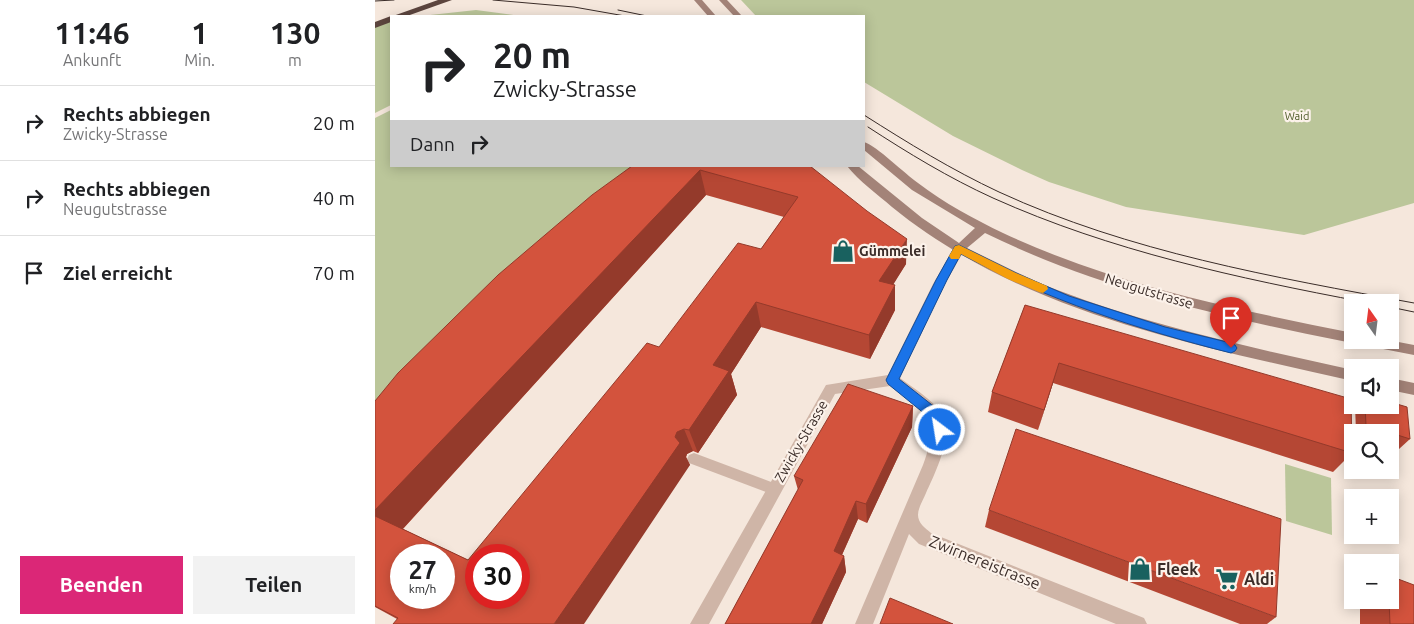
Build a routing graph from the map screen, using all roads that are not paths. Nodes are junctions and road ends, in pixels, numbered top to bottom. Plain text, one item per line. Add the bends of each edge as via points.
1 (447, 0) edge
2 (698, 0) edge
3 (723, 0) edge
4 (401, 15) edge
5 (711, 15) edge
6 (738, 15) edge
7 (390, 19) edge
8 (375, 25) edge
9 (865, 146) edge
10 (853, 167) edge
11 (983, 228) junction
12 (959, 249) junction
13 (1344, 336) edge
14 (1399, 347) edge
15 (1414, 350) edge
16 (1344, 374) edge
17 (892, 380) junction
18 (1399, 386) edge
19 (1414, 389) edge
20 (694, 460) dead end
21 (774, 489) junction
22 (910, 512) junction
23 (699, 624) edge
24 (863, 624) edge
25 (1138, 624) edge

1 - 4 highway
2 - 5 main road
3 - 6 main road
7 - 8 highway
9 - 11 main road, Neugutstrasse via 925,195
10 - 12 main road
11 - 12 main road
11 - 13 main road, Neugutstrasse via 1129,287 1210,309
12 - 16 main road via 1012,276 1119,318 1213,344
12 - 17 street
14 - 15 main road
17 - 21 street, Zwicky-Strasse via 831,388
17 - 22 street via 936,416 940,430 938,443
18 - 19 main road
20 - 21 lane
21 - 23 street, Zwicky-Strasse
22 - 24 street
22 - 25 street, Zwirnereistrasse via 913,527 925,539

